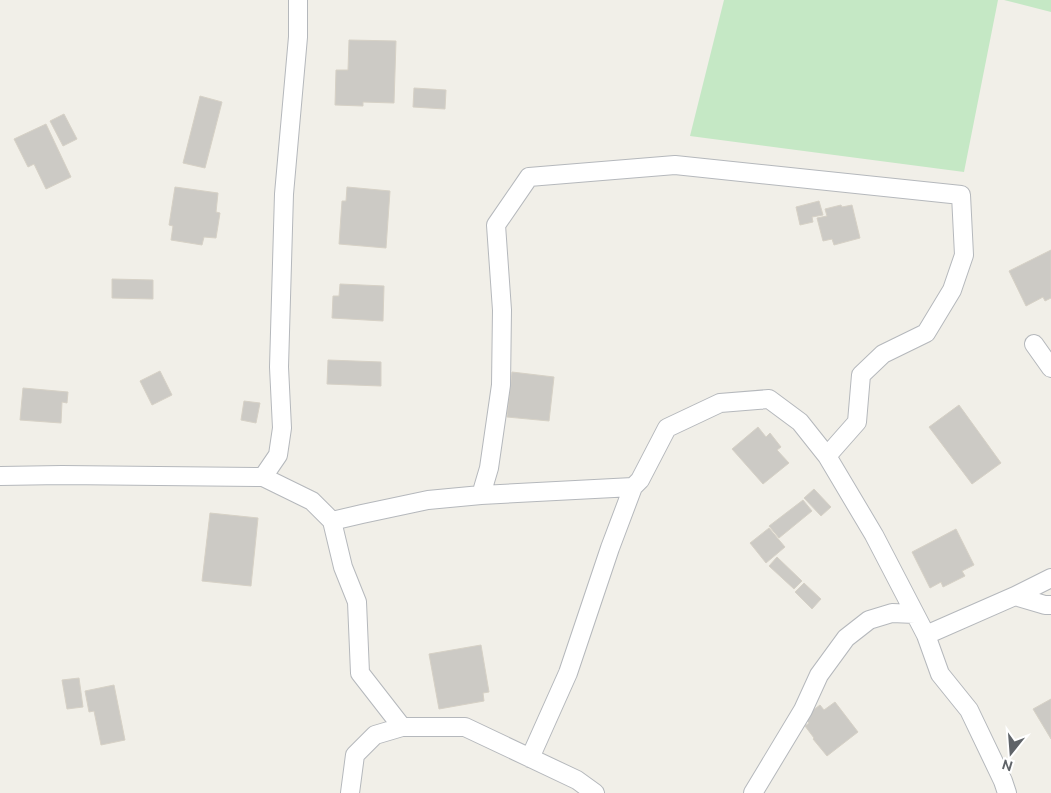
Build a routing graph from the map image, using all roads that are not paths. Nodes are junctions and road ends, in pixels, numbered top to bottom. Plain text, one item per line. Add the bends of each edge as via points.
1 (298, 0) edge
2 (1034, 344) dead end
3 (1051, 368) edge
4 (828, 456) junction
5 (0, 476) edge
6 (263, 477) junction
7 (633, 487) junction
8 (481, 495) junction
9 (332, 522) junction
10 (1051, 578) edge
11 (1015, 596) junction
12 (1051, 605) edge
13 (915, 614) junction
14 (926, 635) junction
15 (402, 727) junction
16 (530, 758) junction
17 (350, 793) edge
18 (595, 793) edge
19 (753, 793) edge
20 (1007, 793) edge

1 - 6 street via 298,37 284,194 279,367 282,428 278,455
2 - 3 street
4 - 7 street via 800,422 769,399 720,403 667,428 640,480
4 - 8 street via 857,422 862,375 883,354 926,333 952,290 964,254 961,196 675,164 529,177 496,224 502,310 500,386 489,468
4 - 13 street
5 - 6 street
6 - 9 street via 312,501
7 - 8 street
7 - 16 street via 568,673
8 - 9 street via 428,500
9 - 15 street via 343,567 357,602 360,673
10 - 11 street
11 - 12 street
11 - 14 street
13 - 14 street
13 - 19 street via 892,613 869,620 846,638 819,675 803,710
14 - 20 street via 940,674 969,710
15 - 16 street via 465,727
15 - 17 street via 375,735 355,754
16 - 18 street via 577,780

